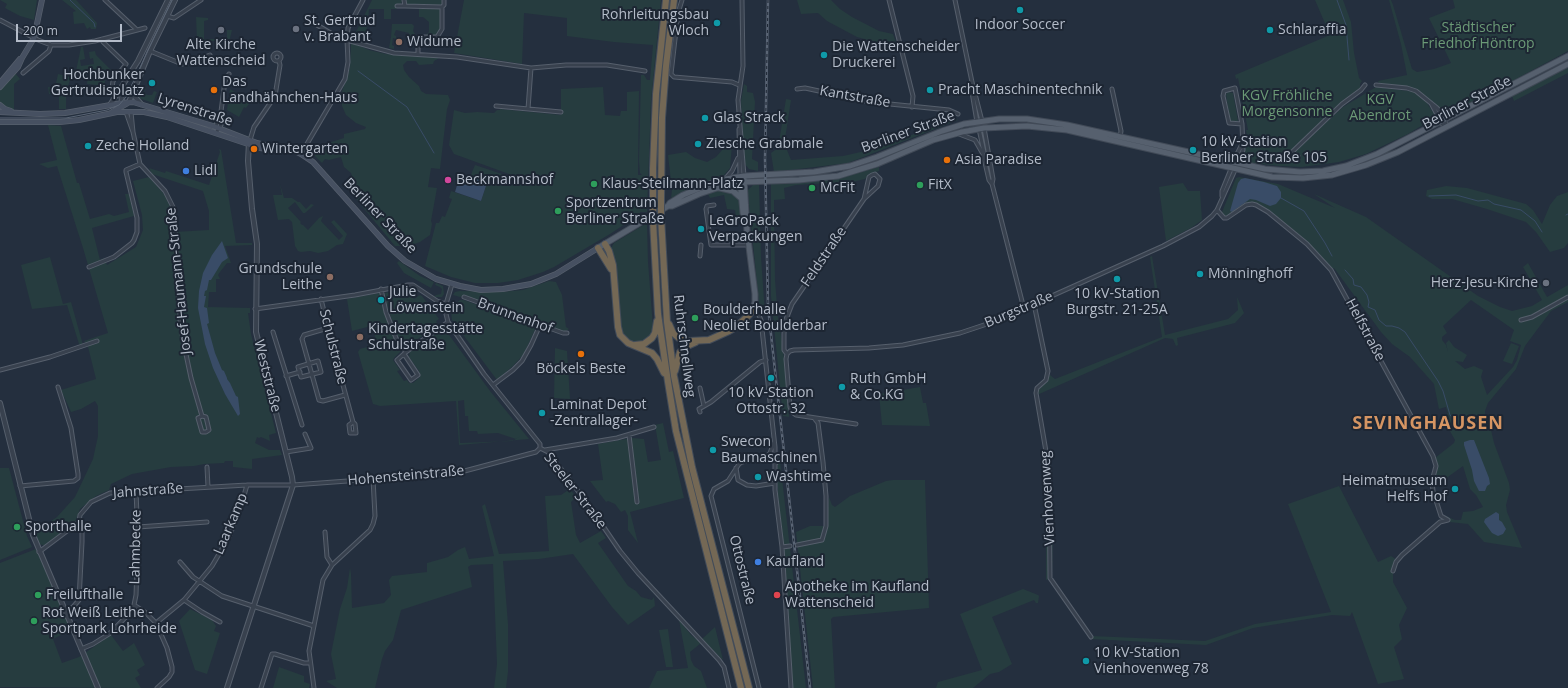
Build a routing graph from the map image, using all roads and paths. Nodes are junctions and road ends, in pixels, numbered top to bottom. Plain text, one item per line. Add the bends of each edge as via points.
1 (42, 0) edge
2 (105, 0) edge
3 (168, 0) edge
4 (175, 0) edge
5 (201, 0) edge
6 (362, 0) edge
7 (404, 0) edge
8 (444, 0) edge
9 (666, 0) edge
10 (674, 0) edge
11 (682, 0) edge
12 (742, 0) edge
13 (889, 0) edge
14 (955, 0) edge
15 (397, 6) dead end
16 (405, 6) junction
17 (442, 7) junction
18 (167, 16) junction
19 (0, 20) edge
20 (317, 25) dead end
21 (144, 28) dead end
22 (136, 29) junction
23 (34, 38) junction
24 (102, 39) junction
25 (347, 40) junction
26 (51, 45) junction
27 (150, 51) junction
28 (418, 54) junction
29 (210, 55) dead end
30 (1568, 56) edge
31 (22, 58) junction
32 (278, 61) dead end
33 (1568, 64) edge
34 (531, 68) junction
35 (645, 71) dead end
36 (23, 73) dead end
37 (229, 74) dead end
38 (0, 82) edge
39 (739, 85) junction
40 (1365, 85) dead end
41 (1376, 85) dead end
42 (0, 88) edge
43 (112, 88) dead end
44 (135, 88) junction
45 (1112, 89) dead end
46 (121, 90) junction
47 (797, 90) dead end
48 (1430, 102) junction
49 (122, 104) junction
50 (140, 104) junction
51 (110, 105) junction
52 (0, 106) edge
53 (496, 106) dead end
54 (912, 106) junction
55 (130, 107) junction
56 (528, 109) junction
57 (0, 112) edge
58 (18, 112) junction
59 (561, 112) dead end
60 (106, 114) junction
61 (958, 114) dead end
62 (1446, 119) junction
63 (740, 121) junction
64 (0, 122) edge
65 (980, 122) junction
66 (1440, 122) junction
67 (1242, 124) junction
68 (217, 126) junction
69 (982, 128) junction
70 (1445, 128) junction
71 (957, 133) junction
72 (1120, 137) junction
73 (249, 142) junction
74 (301, 154) junction
75 (983, 154) junction
76 (739, 156) junction
77 (1298, 156) dead end
78 (1236, 163) junction
79 (140, 164) junction
80 (1233, 169) junction
81 (742, 176) junction
82 (725, 179) junction
83 (742, 182) junction
84 (992, 184) junction
85 (717, 188) junction
86 (741, 199) junction
87 (864, 199) junction
88 (714, 205) dead end
89 (668, 206) junction
90 (1217, 210) junction
91 (747, 231) junction
92 (604, 244) junction
93 (701, 245) dead end
94 (748, 245) junction
95 (598, 248) junction
96 (700, 256) dead end
97 (89, 267) dead end
98 (613, 276) junction
99 (452, 284) junction
100 (381, 289) junction
101 (464, 297) dead end
102 (1568, 297) edge
103 (321, 299) junction
104 (446, 304) junction
105 (1034, 304) junction
106 (255, 309) junction
107 (1024, 309) junction
108 (753, 310) junction
109 (658, 314) junction
110 (666, 315) junction
111 (1521, 320) dead end
112 (448, 322) junction
113 (540, 325) junction
114 (328, 328) junction
115 (273, 332) dead end
116 (567, 333) dead end
117 (96, 341) dead end
118 (699, 341) junction
119 (634, 345) junction
120 (405, 353) junction
121 (787, 354) junction
122 (766, 360) junction
123 (309, 364) junction
124 (0, 370) edge
125 (300, 372) junction
126 (312, 374) junction
127 (286, 376) junction
128 (674, 376) junction
129 (668, 382) junction
130 (493, 385) junction
131 (58, 387) dead end
132 (700, 388) dead end
133 (345, 395) junction
134 (0, 403) edge
135 (704, 406) junction
136 (700, 412) dead end
137 (202, 416) junction
138 (814, 418) junction
139 (353, 422) dead end
140 (856, 424) dead end
141 (302, 425) dead end
142 (654, 427) dead end
143 (305, 434) dead end
144 (629, 435) junction
145 (774, 439) junction
146 (540, 448) junction
147 (545, 450) junction
148 (286, 452) junction
149 (766, 457) junction
150 (776, 463) junction
151 (207, 467) dead end
152 (736, 468) junction
153 (373, 479) junction
154 (775, 483) junction
155 (247, 485) junction
156 (293, 485) junction
157 (20, 486) junction
158 (208, 487) junction
159 (136, 491) junction
160 (637, 502) dead end
161 (1441, 516) junction
162 (79, 522) junction
163 (207, 522) dead end
164 (1440, 522) junction
165 (138, 527) junction
166 (325, 532) dead end
167 (797, 545) dead end
168 (790, 546) dead end
169 (782, 547) junction
170 (39, 552) junction
171 (180, 562) dead end
172 (332, 565) junction
173 (1393, 571) dead end
174 (200, 582) junction
175 (184, 600) junction
176 (134, 605) junction
177 (254, 607) junction
178 (65, 611) junction
179 (220, 622) dead end
180 (156, 623) junction
181 (314, 626) junction
182 (1091, 637) dead end
183 (81, 649) junction
184 (310, 663) junction
185 (98, 688) edge
186 (157, 688) edge
187 (227, 688) edge
188 (261, 688) edge
189 (314, 688) edge
190 (729, 688) edge
191 (741, 688) edge
192 (748, 688) edge
193 (759, 688) edge
194 (790, 688) edge

1 - 23 main road
2 - 22 street
3 - 46 street
4 - 18 street
5 - 18 street via 174,18
6 - 25 street via 348,28
7 - 16 street
8 - 17 street
9 - 109 highway, Ruhrschnellweg, bridge via 656,94 653,205
10 - 110 highway, Ruhrschnellweg, bridge via 662,118 661,217
11 - 39 street via 671,74 674,77 732,82
12 - 39 street via 743,66
13 - 54 street, Kantstraße via 913,96
14 - 65 street
15 - 16 street
16 - 17 street
17 - 28 street via 442,29 437,37 424,37 418,41
18 - 27 street
19 - 23 street
20 - 25 street
21 - 22 street
22 - 24 street
23 - 26 street
23 - 31 main road
24 - 26 street
24 - 43 street via 126,64 113,82
25 - 28 street via 394,53
25 - 74 street via 348,62 345,79
26 - 36 street via 49,52
27 - 29 street via 180,64
27 - 44 street
28 - 34 street
30 - 62 main road, Berliner Straße
31 - 38 main road
31 - 42 main road via 18,67
32 - 73 street, Weststraße via 280,65 275,96 254,128
33 - 70 main road, Berliner Straße
34 - 35 street via 607,65
34 - 56 street
37 - 68 street via 225,81
39 - 63 street
40 - 77 street via 1292,152
41 - 48 street via 1408,88
44 - 50 street via 134,97
44 - 55 street
45 - 72 street
46 - 49 street
46 - 51 street
47 - 54 street, Kantstraße via 805,88 864,101
48 - 62 street
48 - 66 street
49 - 51 main road, Lyrenstraße
49 - 55 main road
49 - 55 main road, Lyrenstraße
49 - 60 main road, Lyrenstraße
50 - 55 main road, Lyrenstraße
50 - 68 main road, Lyrenstraße
51 - 58 main road, Lyrenstraße via 65,113
52 - 58 main road
53 - 56 street
54 - 61 street, Kantstraße via 949,110
55 - 60 main road, Lyrenstraße
55 - 68 main road, Lyrenstraße
55 - 79 street, Josef-Haumann-Straße
56 - 59 street
57 - 58 main road, Lyrenstraße
60 - 64 main road, Lyrenstraße via 65,122
62 - 66 main road, Berliner Straße
62 - 70 street
63 - 76 street
63 - 81 street
65 - 69 main road
65 - 72 main road, Berliner Straße via 1012,119 1040,121
65 - 81 main road, Berliner Straße via 942,131 850,166 809,172
66 - 70 street
66 - 78 main road, Berliner Straße via 1378,154 1330,169 1285,172
67 - 67 street via 1229,123 1224,91 1235,88
67 - 78 street via 1242,144
68 - 73 main road, Lyrenstraße
69 - 71 main road, Berliner Straße
69 - 75 street
69 - 80 main road, Berliner Straße via 1027,126 1067,130
69 - 84 street
70 - 80 main road, Berliner Straße via 1382,159 1332,175 1278,178
71 - 75 street via 975,140
71 - 83 main road, Berliner Straße via 852,172 815,178
72 - 78 main road, Berliner Straße
73 - 74 main road, Berliner Straße via 265,149 293,150
73 - 106 street, Weststraße via 248,161 257,244
74 - 99 main road, Berliner Straße via 323,172 393,251 421,271
75 - 84 street
76 - 81 street
76 - 82 street
78 - 80 main road
79 - 97 street via 126,170 137,218 134,240 114,257
79 - 137 street, Josef-Haumann-Straße via 164,191 173,206 181,324 188,365
80 - 90 street, Burgstraße via 1222,191
81 - 82 main road, Berliner Straße
81 - 83 main road
82 - 89 main road, Berliner Straße via 683,195
83 - 85 main road, Berliner Straße
83 - 86 main road
83 - 91 main road
84 - 107 street
85 - 86 main road via 733,191
85 - 89 main road, Berliner Straße
86 - 91 main road
87 - 87 street, Feldstraße via 880,182 875,174 869,177
87 - 121 street, Feldstraße via 792,304 784,327 784,350
88 - 94 street via 707,206 706,209 711,245
89 - 92 main road, Berliner Straße
90 - 105 street, Burgstraße via 1206,222 1186,235
90 - 161 street, Helfstraße via 1224,218 1249,204 1256,205 1307,244 1331,270 1433,456 1436,466 1432,484
91 - 94 main road
92 - 95 main road, Berliner Straße
92 - 98 highway via 611,259
93 - 96 street
94 - 108 main road via 755,294
95 - 98 highway via 607,260
95 - 99 main road, Berliner Straße via 556,274 522,286 481,290
98 - 119 highway via 619,332 625,341
99 - 104 street, Steeler Straße
100 - 103 street, Schulstraße
100 - 104 street, Schulstraße via 413,285
100 - 120 street via 386,312
101 - 113 street, Brunnenhof
102 - 111 street via 1532,317
103 - 106 street, Schulstraße
103 - 114 street, Schulstraße
104 - 112 street, Steeler Straße
105 - 107 street, Burgstraße
105 - 182 street, Vienhovenweg via 1048,371 1046,380 1037,388 1036,393 1049,469 1050,578
106 - 148 street, Weststraße via 256,332
107 - 121 street, Burgstraße via 973,329 938,339 884,347 794,350
108 - 118 highway via 729,331
108 - 122 street via 762,320
109 - 119 highway via 652,338 644,344
109 - 129 highway, Ruhrschnellweg
110 - 118 highway via 673,333 678,338
110 - 128 highway, Ruhrschnellweg
112 - 120 street
112 - 130 street, Steeler Straße
113 - 116 street, Brunnenhof
113 - 130 street via 522,361
114 - 123 street via 303,336
114 - 133 street, Schulstraße
115 - 127 street
117 - 124 street via 50,357
118 - 128 highway via 680,352
119 - 129 highway via 652,353
120 - 120 street via 396,360 411,380 418,375
121 - 138 street, Feldstraße via 792,412
122 - 135 street
122 - 145 street
123 - 125 street via 298,367
123 - 126 street
123 - 126 street via 318,361 321,372
125 - 126 street via 301,377
125 - 127 street
126 - 133 street via 320,401
127 - 141 street
128 - 192 highway, Ruhrschnellweg via 692,467
129 - 191 highway, Ruhrschnellweg via 676,431
130 - 146 street, Steeler Straße via 540,444
131 - 157 street via 71,428 78,478 74,481
132 - 135 street
133 - 139 street, Schulstraße
134 - 157 street
135 - 136 street via 699,409
137 - 137 street, Josef-Haumann-Straße via 198,418 202,432 206,432 209,430 206,417
138 - 140 street
138 - 167 street via 818,423 823,462 826,526 822,540
142 - 144 street
143 - 148 street via 310,448
144 - 147 street
144 - 160 street
145 - 149 street
145 - 150 street
146 - 147 street, Steeler Straße
146 - 153 street, Hohensteinstraße via 536,452 462,472
147 - 190 street, Steeler Straße via 588,504 627,560 719,660 724,667
148 - 156 street, Weststraße
149 - 150 street
149 - 152 street, Ottostraße via 742,462
150 - 154 street
151 - 158 street
152 - 154 street via 738,480 747,485
152 - 193 street, Ottostraße via 728,481 714,489 711,496
153 - 156 street, Hohensteinstraße
153 - 172 street via 373,524 370,530
154 - 169 street
155 - 156 street, Jahnstraße
155 - 158 street, Jahnstraße
155 - 174 street, Laarkamp via 229,537
156 - 177 street, Weststraße
157 - 170 street
158 - 159 street, Jahnstraße
159 - 162 street, Jahnstraße via 110,493 95,499 80,515
159 - 165 street, Lahmbecke
161 - 164 street, Helfstraße
161 - 164 street via 1448,520
162 - 170 street, Jahnstraße
162 - 178 street via 82,528 79,600
163 - 165 street
164 - 173 street via 1402,555
165 - 176 street, Lahmbecke
166 - 172 street via 327,557
168 - 169 street
169 - 194 street
170 - 178 street
171 - 174 street
172 - 181 street via 324,580
174 - 175 street, Laarkamp
174 - 177 street via 222,596
175 - 179 street
175 - 180 street, Laarkamp
176 - 180 street
176 - 183 street, Lahmbecke via 109,634
177 - 181 street
177 - 187 street, Weststraße
178 - 183 street
180 - 186 street via 167,648 172,669 169,677
181 - 184 street via 309,651
183 - 185 street
184 - 188 street via 272,654
184 - 189 street

